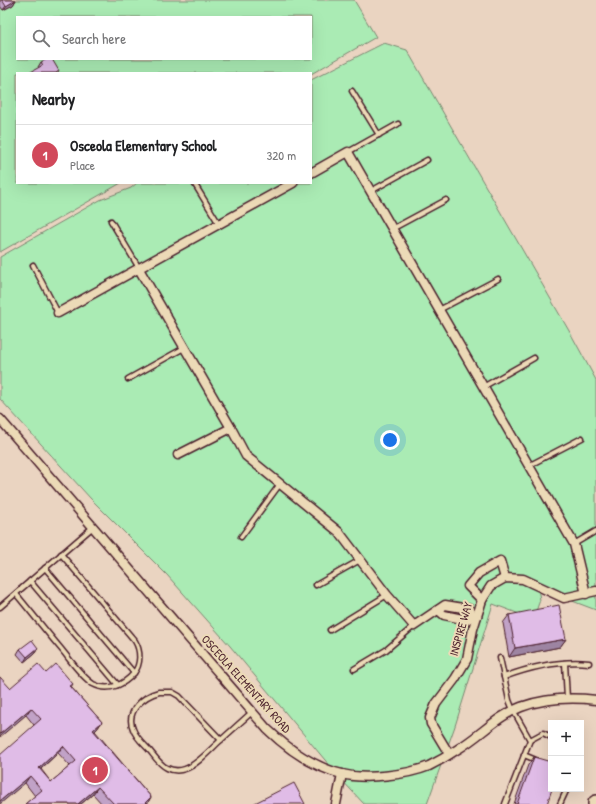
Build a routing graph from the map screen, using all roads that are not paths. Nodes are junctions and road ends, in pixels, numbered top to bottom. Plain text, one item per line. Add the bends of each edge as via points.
1 (352, 91) dead end
2 (398, 124) dead end
3 (378, 135) junction
4 (348, 152) junction
5 (427, 160) dead end
6 (312, 172) edge
7 (195, 184) edge
8 (291, 184) edge
9 (371, 191) junction
10 (446, 200) dead end
11 (111, 221) dead end
12 (219, 224) junction
13 (392, 229) junction
14 (33, 265) dead end
15 (139, 269) junction
16 (498, 279) dead end
17 (438, 310) junction
18 (58, 313) joint
19 (184, 348) junction
20 (534, 358) dead end
21 (128, 380) dead end
22 (482, 387) junction
23 (0, 419) edge
24 (231, 428) junction
25 (582, 438) dead end
26 (178, 455) dead end
27 (528, 466) junction
28 (280, 484) junction
29 (93, 527) junction
30 (596, 531) edge
31 (241, 537) dead end
32 (574, 544) junction
33 (61, 554) junction
34 (360, 560) junction
35 (45, 568) junction
36 (505, 578) junction
37 (30, 581) junction
38 (316, 585) dead end
39 (596, 591) edge
40 (16, 594) junction
41 (586, 594) junction
42 (387, 595) junction
43 (482, 600) junction
44 (0, 607) edge
45 (475, 615) junction
46 (414, 626) junction
47 (330, 630) dead end
48 (500, 658) dead end
49 (565, 663) junction
50 (589, 663) dead end
51 (354, 669) dead end
52 (134, 673) junction
53 (504, 677) junction
54 (118, 685) junction
55 (567, 698) junction
56 (596, 700) edge
57 (513, 710) junction
58 (252, 712) junction
59 (548, 736) edge
60 (221, 740) junction
61 (530, 740) junction
62 (449, 754) junction
63 (524, 755) junction
64 (544, 763) edge
65 (342, 774) junction
66 (565, 792) edge
67 (336, 804) edge
68 (505, 804) edge
69 (560, 804) edge

1 - 3 lane
2 - 3 lane
3 - 4 lane
4 - 6 street
4 - 9 street
5 - 9 lane
7 - 12 lane
8 - 12 street
9 - 13 street
10 - 13 lane
11 - 15 lane
12 - 15 street
13 - 17 street
14 - 18 lane
15 - 18 street
15 - 19 street
16 - 17 lane
17 - 22 street
19 - 21 lane
19 - 24 street
20 - 22 lane
22 - 27 street
23 - 29 street, OSCEOLA ELEMENTARY ROAD
24 - 26 street
24 - 28 street via 246,456
25 - 27 lane
27 - 32 street
28 - 31 lane
28 - 34 street via 339,532
29 - 33 lane
29 - 58 street, OSCEOLA ELEMENTARY ROAD
30 - 32 lane
32 - 41 street
33 - 35 lane
33 - 52 lane via 135,642 140,658
34 - 38 lane
34 - 42 street
35 - 37 lane
35 - 52 lane
36 - 41 street via 523,579 564,598
36 - 43 street, INSPIRE WAY via 491,586
36 - 43 street via 500,561 479,573 468,586
37 - 40 lane
37 - 54 lane
39 - 41 street
40 - 44 lane
40 - 54 lane via 77,669 91,682 107,688
42 - 46 street
42 - 47 lane
43 - 45 street, INSPIRE WAY
45 - 46 street via 467,620 444,615 438,610
45 - 62 street, INSPIRE WAY via 467,659 436,704 430,718
46 - 51 lane via 386,650
48 - 53 lane
49 - 50 lane
49 - 53 lane via 536,667
49 - 55 lane
52 - 54 lane
53 - 57 lane
55 - 56 street, OSCEOLA ELEMENTARY ROAD
55 - 57 street, OSCEOLA ELEMENTARY ROAD via 540,701
57 - 61 lane
57 - 62 street, OSCEOLA ELEMENTARY ROAD
58 - 60 lane
58 - 65 street, OSCEOLA ELEMENTARY ROAD via 283,744 296,753
59 - 61 lane via 543,733
60 - 60 lane via 179,696 172,692 151,694 136,706 132,714 131,722 135,734 163,766 172,770 184,770 192,766
61 - 63 lane
62 - 65 street, OSCEOLA ELEMENTARY ROAD via 429,766 396,774
63 - 64 lane
63 - 68 lane
65 - 67 street
66 - 69 lane

